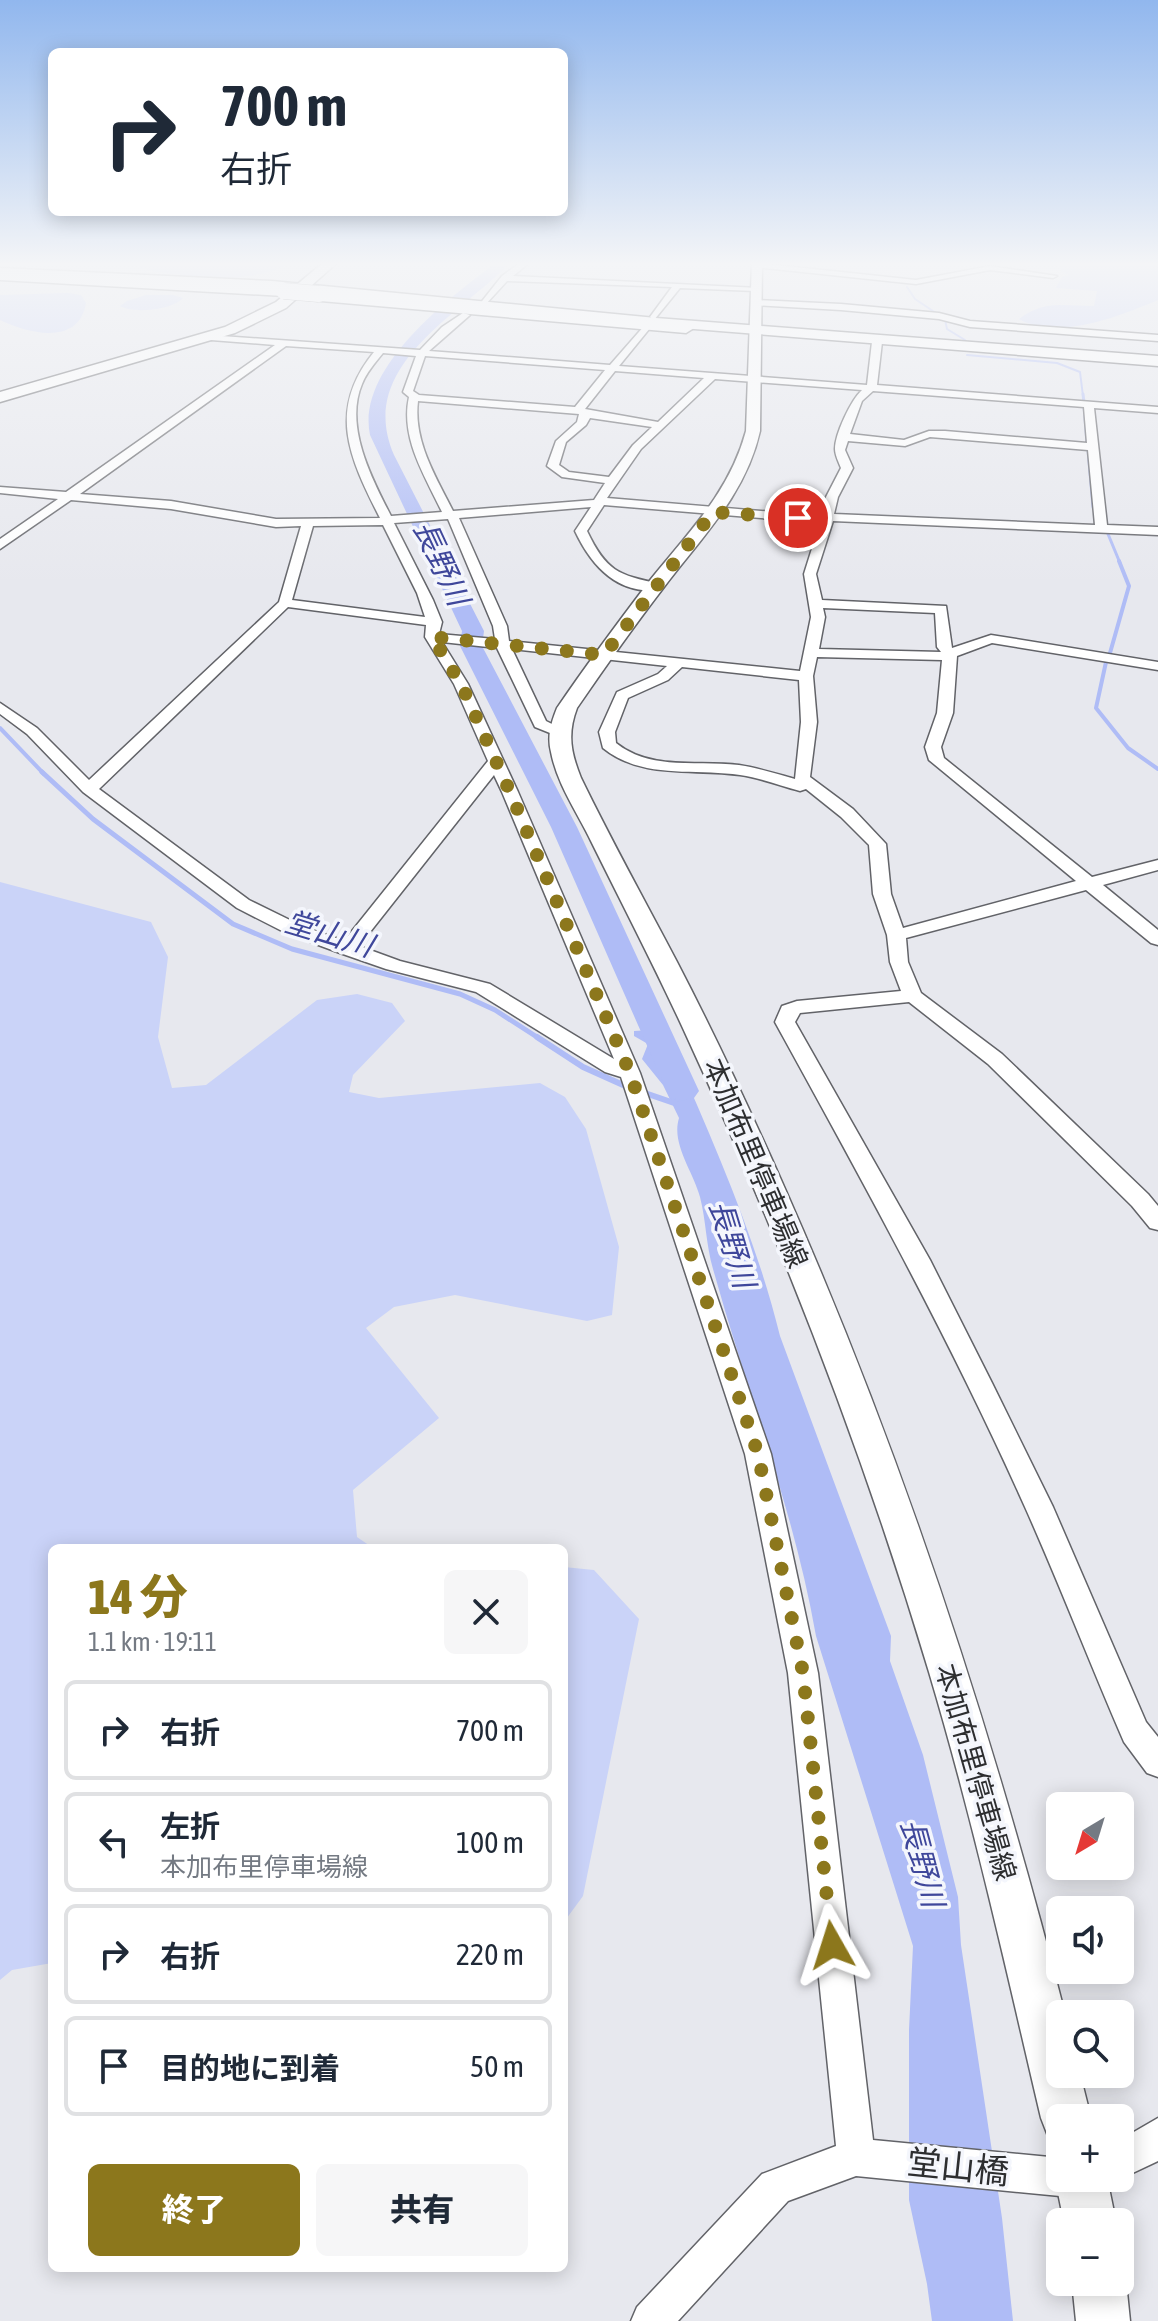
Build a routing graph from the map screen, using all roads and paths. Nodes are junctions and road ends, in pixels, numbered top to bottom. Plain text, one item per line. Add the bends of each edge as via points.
1 (94, 370) edge
2 (245, 370) edge
3 (367, 370) edge
4 (412, 370) edge
5 (611, 370) edge
6 (652, 370) edge
7 (754, 370) edge
8 (874, 370) edge
9 (714, 374) junction
10 (753, 378) junction
11 (872, 387) junction
12 (0, 397) edge
13 (416, 398) junction
14 (1089, 406) junction
15 (1158, 410) edge
16 (582, 412) junction
17 (660, 425) junction
18 (844, 437) junction
19 (1092, 447) junction
20 (612, 481) junction
21 (0, 490) edge
22 (72, 495) junction
23 (598, 502) junction
24 (713, 512) junction
25 (448, 515) junction
26 (827, 518) junction
27 (390, 520) junction
28 (307, 525) junction
29 (1101, 529) junction
30 (1158, 531) edge
31 (0, 545) edge
32 (655, 587) junction
33 (285, 603) junction
34 (817, 604) junction
35 (437, 633) junction
36 (499, 644) junction
37 (812, 653) junction
38 (950, 654) junction
39 (604, 655) junction
40 (679, 662) junction
41 (1158, 666) edge
42 (806, 676) junction
43 (0, 707) edge
44 (560, 732) junction
45 (495, 763) junction
46 (806, 784) junction
47 (89, 789) junction
48 (1158, 865) edge
49 (1090, 884) junction
50 (896, 935) junction
51 (1158, 939) edge
52 (347, 949) junction
53 (913, 996) junction
54 (630, 1073) junction
55 (1158, 1222) edge
56 (1158, 1762) edge
57 (1062, 2104) edge
58 (1158, 2137) edge
59 (1134, 2154) edge
60 (856, 2157) junction
61 (1046, 2178) edge
62 (1100, 2296) edge
63 (651, 2321) edge
64 (1103, 2321) edge

1 - 12 main road
2 - 22 street
3 - 27 street via 354,389 351,412 361,459
4 - 13 street via 407,390
5 - 16 street
6 - 9 street
7 - 10 main road
8 - 11 street
9 - 10 street
9 - 17 street
10 - 11 street
10 - 24 main road via 749,454
11 - 14 street
11 - 18 street via 857,400
13 - 16 street
13 - 25 street via 410,407 419,448
14 - 15 street
14 - 19 street
16 - 17 street
16 - 20 street via 582,423 561,441 553,466 566,475
17 - 20 street
18 - 19 street via 905,443 937,434
18 - 26 street via 840,450 847,468
19 - 29 street
20 - 23 street
21 - 22 street
22 - 28 street
22 - 31 street
23 - 24 street
23 - 25 street
23 - 32 street via 581,531 598,563 616,580
24 - 26 street
24 - 32 main road
25 - 27 street
25 - 36 street via 500,626
26 - 29 street
26 - 34 street via 810,574
27 - 28 street
27 - 35 street
28 - 33 street
29 - 30 street
32 - 39 main road
33 - 35 street
33 - 47 street
34 - 37 street
34 - 38 street via 941,609 944,647
35 - 36 street
35 - 45 street
36 - 39 street
36 - 44 street via 540,724
37 - 38 street
37 - 42 street
38 - 41 street via 975,642 1012,640
38 - 49 street via 945,713 933,747 937,760
39 - 40 street
39 - 44 main road via 567,708
40 - 42 street
40 - 46 street via 663,677 622,695 607,732 614,751 649,763 739,770
42 - 46 street
43 - 47 street via 32,731
44 - 57 main road, 本加布里停車場線 via 560,748 586,807 701,1035 758,1163 888,1491 949,1672
45 - 52 street
45 - 54 street
46 - 50 street via 847,813 877,844 882,894
47 - 52 street via 243,904
48 - 49 street
49 - 50 street
49 - 51 street
50 - 53 street via 899,962
52 - 54 street via 483,988
53 - 55 street via 995,1059
53 - 56 street via 797,1007 789,1010 785,1022 918,1260 1039,1507 1135,1732
54 - 60 street via 758,1454 803,1673
58 - 59 street
60 - 61 street, 堂山橋
60 - 63 street via 775,2187
62 - 64 main road

